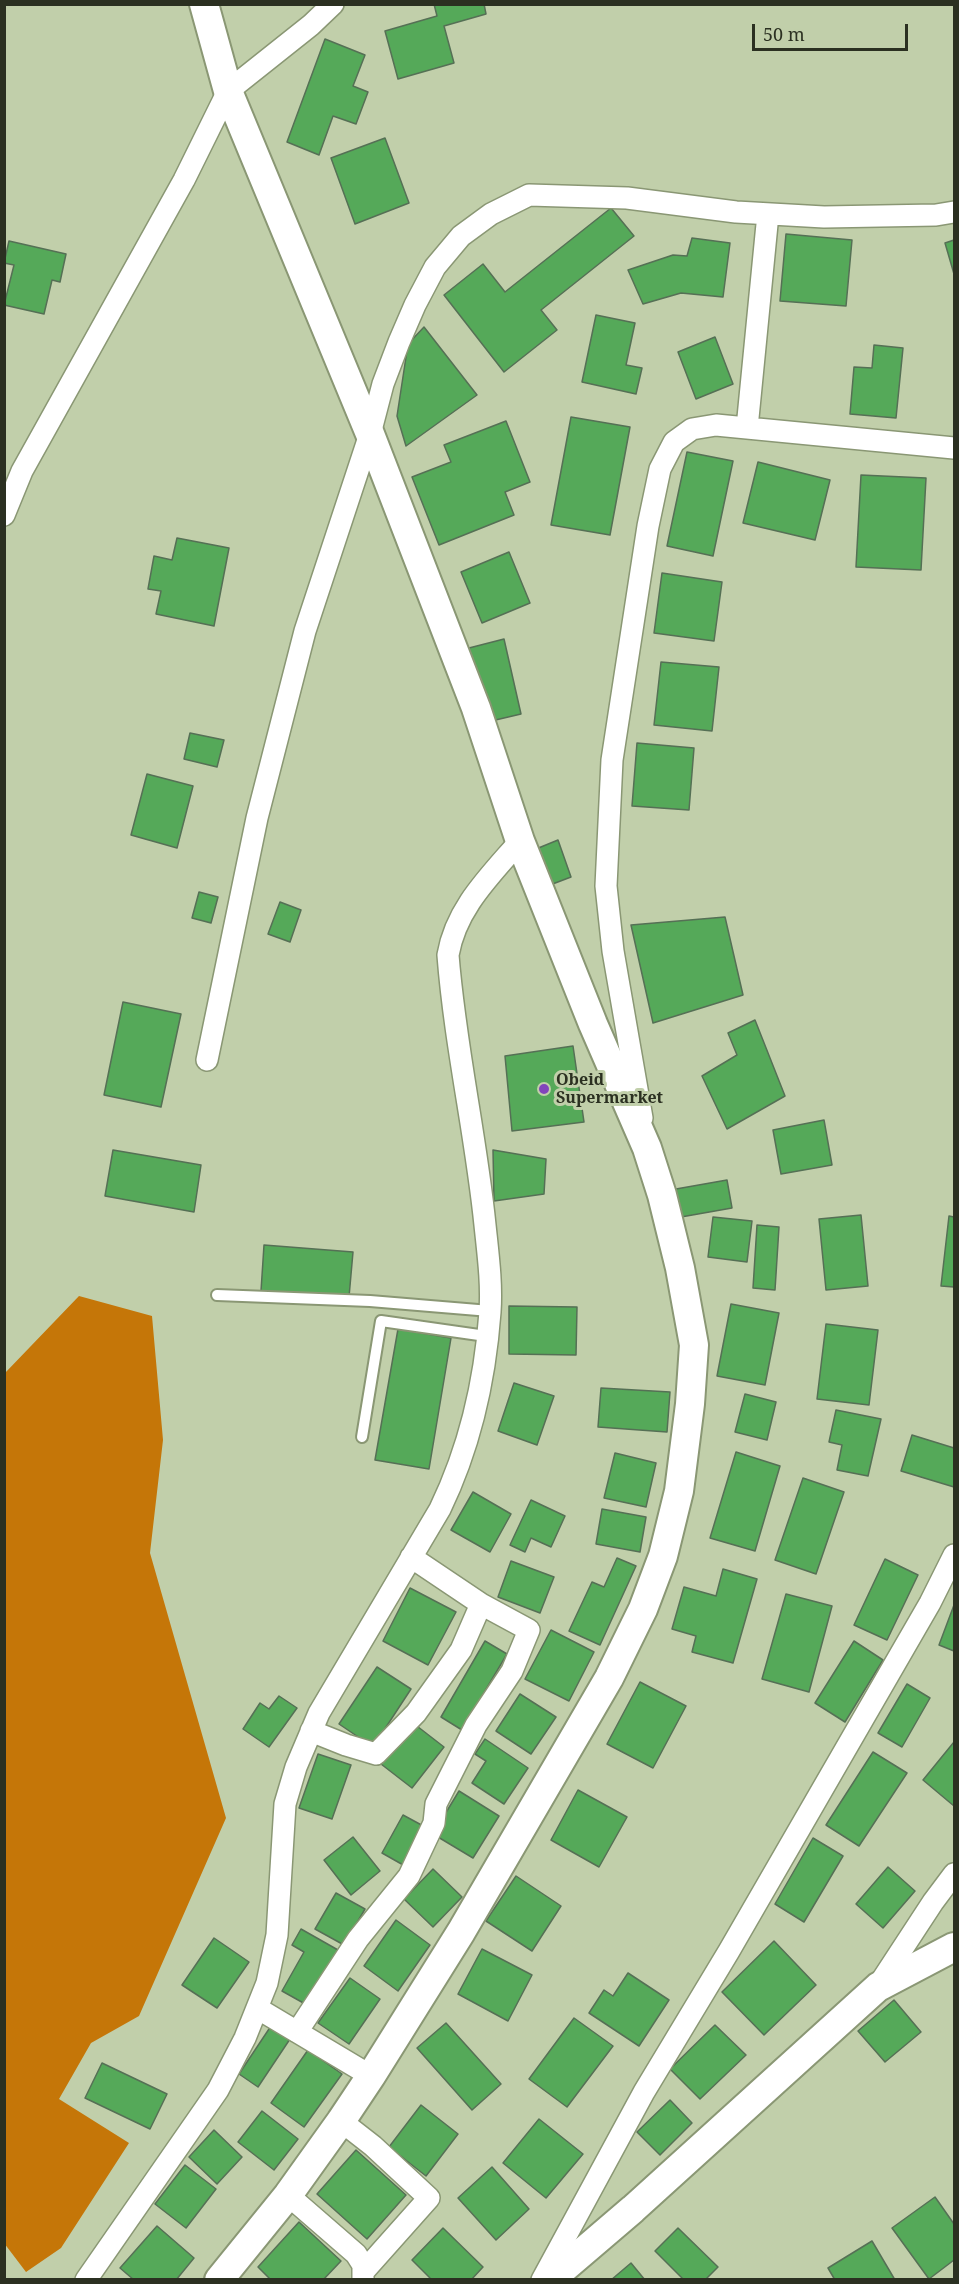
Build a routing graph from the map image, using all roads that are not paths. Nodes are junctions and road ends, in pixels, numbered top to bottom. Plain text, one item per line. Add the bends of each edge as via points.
1 (204, 4) edge
2 (333, 4) edge
3 (228, 91) junction
4 (954, 212) edge
5 (768, 214) junction
6 (747, 428) junction
7 (370, 434) junction
8 (954, 448) edge
9 (4, 515) edge
10 (520, 841) junction
11 (207, 1060) dead end
12 (647, 1148) junction
13 (217, 1295) dead end
14 (490, 1311) junction
15 (486, 1336) junction
16 (362, 1437) dead end
17 (954, 1555) edge
18 (411, 1557) junction
19 (481, 1604) junction
20 (311, 1731) junction
21 (954, 1874) edge
22 (954, 1947) edge
23 (878, 1987) junction
24 (257, 2008) junction
25 (297, 2032) junction
26 (371, 2076) junction
27 (341, 2121) junction
28 (288, 2194) junction
29 (364, 2275) edge
30 (86, 2280) edge
31 (219, 2280) edge
32 (542, 2280) edge
33 (550, 2280) edge

1 - 3 main road
2 - 3 street
3 - 7 main road
3 - 9 street via 184,180 22,471
4 - 5 street via 824,217
5 - 6 street
5 - 7 street via 627,198 529,195 491,214 461,236 435,267 383,384
6 - 8 street
6 - 12 street via 716,425 692,429 674,442 660,469 621,695 612,760 606,886 613,951
7 - 10 main road via 476,708
7 - 11 street via 305,631 257,818
10 - 12 main road
10 - 14 street via 463,912 452,934 448,955 481,1184
12 - 26 main road via 680,1268 694,1345 679,1491 663,1556 643,1609 609,1678 461,1932
13 - 14 lane
14 - 15 street
15 - 16 lane via 381,1321
15 - 18 street via 470,1436 440,1509
17 - 32 street via 735,1941 644,2092
18 - 19 street
18 - 20 street
19 - 20 street via 461,1650 417,1713 376,1754
19 - 25 street via 529,1630 512,1671 476,1725 436,1804 434,1823 409,1876 358,1940
20 - 24 street via 285,1804 277,1935 267,1983
21 - 23 street
22 - 23 main road
23 - 33 main road
24 - 25 street
24 - 30 street via 218,2090
25 - 26 street
26 - 27 main road
27 - 28 main road
27 - 29 street via 429,2198
28 - 29 street via 356,2254
28 - 31 main road

